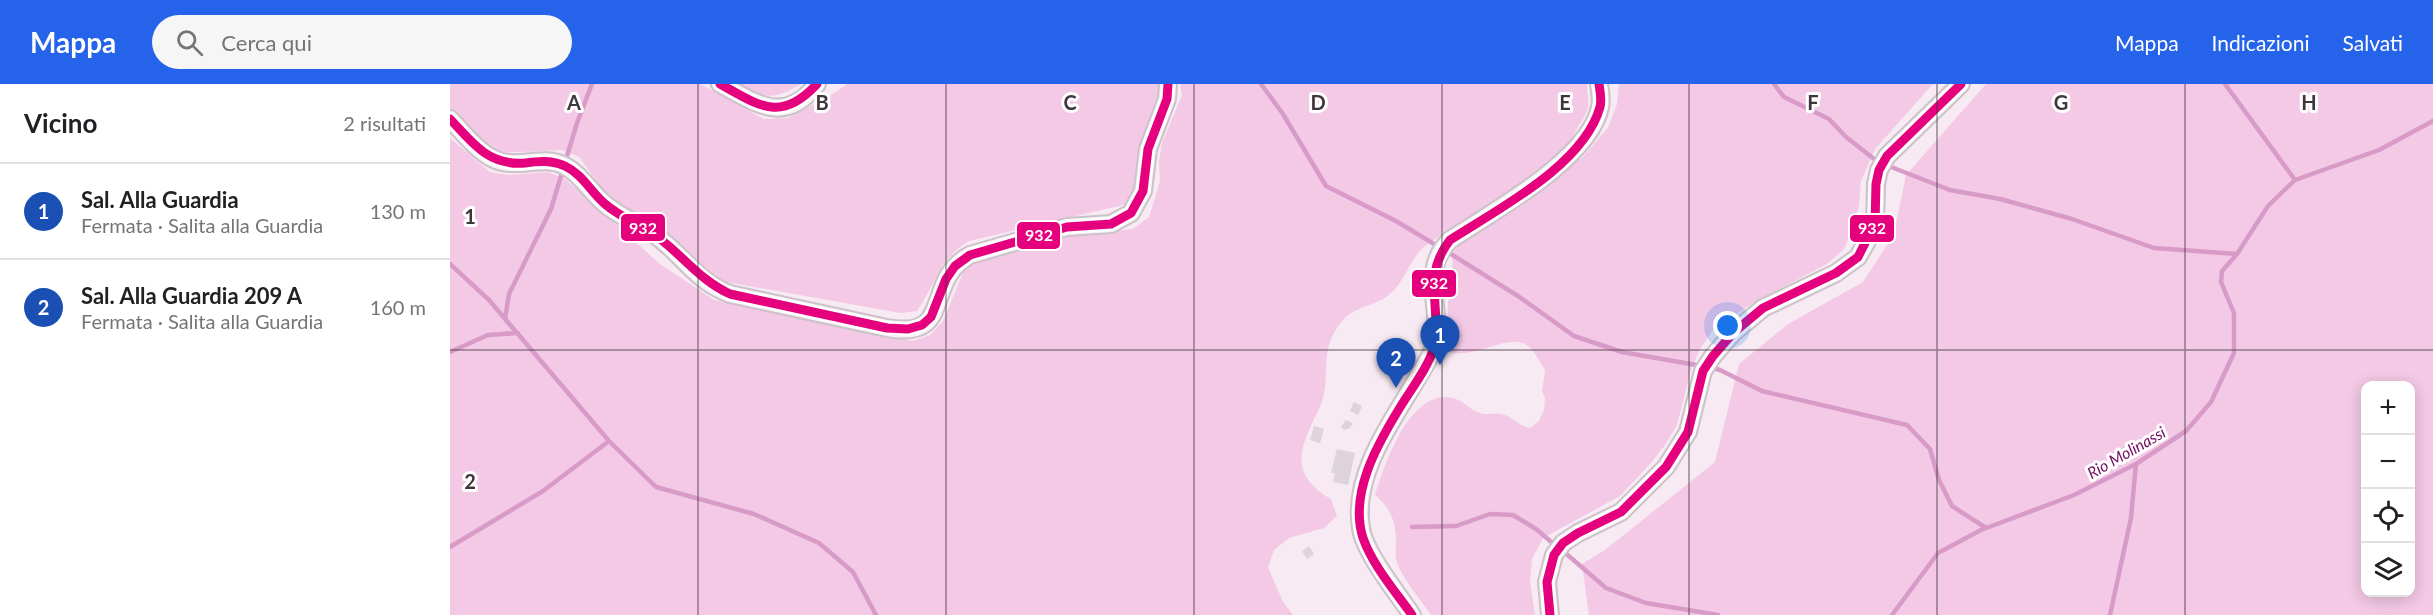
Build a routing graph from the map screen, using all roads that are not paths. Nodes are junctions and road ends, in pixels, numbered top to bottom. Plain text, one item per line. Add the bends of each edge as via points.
1 (720, 84) edge
2 (817, 84) edge
3 (1168, 84) edge
4 (1599, 84) edge
5 (1961, 84) edge
6 (450, 119) edge
7 (1412, 615) edge
8 (1550, 615) edge

1 - 2 main road via 773,109 805,98
3 - 6 main road via 1167,99 1148,149 1143,191 1131,213 1111,224 1067,227 970,255 947,275 930,320 911,330 714,288 659,237 603,203 573,171 555,162 501,162
4 - 7 main road via 1601,99 1596,119 1562,162 1529,189 1450,240 1436,258 1432,278 1436,344 1385,432 1361,496 1360,529 1366,544
5 - 8 main road via 1887,156 1879,170 1875,223 1858,257 1836,273 1763,308 1733,333 1703,371 1688,432 1666,467 1621,512 1563,543 1549,568 1546,594

